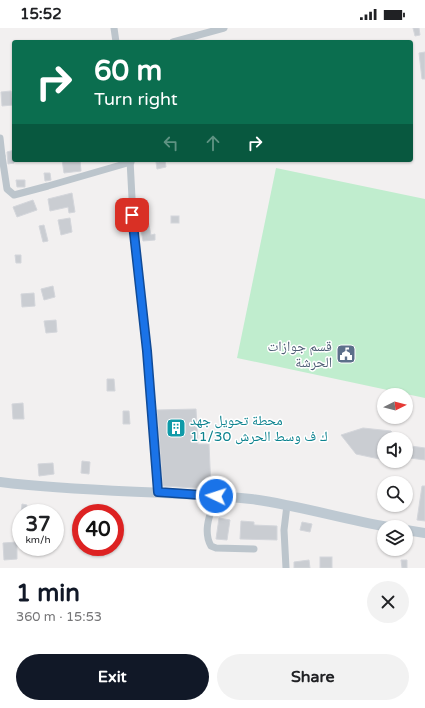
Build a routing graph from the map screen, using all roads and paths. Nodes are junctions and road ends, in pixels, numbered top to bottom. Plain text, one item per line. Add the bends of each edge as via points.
1 (114, 28) edge
2 (224, 28) edge
3 (116, 40) edge
4 (180, 40) edge
5 (0, 138) edge
6 (1, 156) edge
7 (128, 162) edge
8 (131, 162) edge
9 (0, 482) edge
10 (158, 492) junction
11 (216, 496) junction
12 (287, 505) junction
13 (377, 525) edge
14 (413, 531) edge
15 (425, 533) edge
16 (254, 549) dead end
17 (286, 568) edge

1 - 3 street
2 - 4 street
5 - 6 street
6 - 7 street via 7,189 14,195
8 - 10 street via 132,222 147,351
9 - 10 street via 46,488
10 - 11 street
11 - 12 street
11 - 16 street via 207,527 211,546
12 - 13 street
12 - 17 street via 284,530
14 - 15 street

